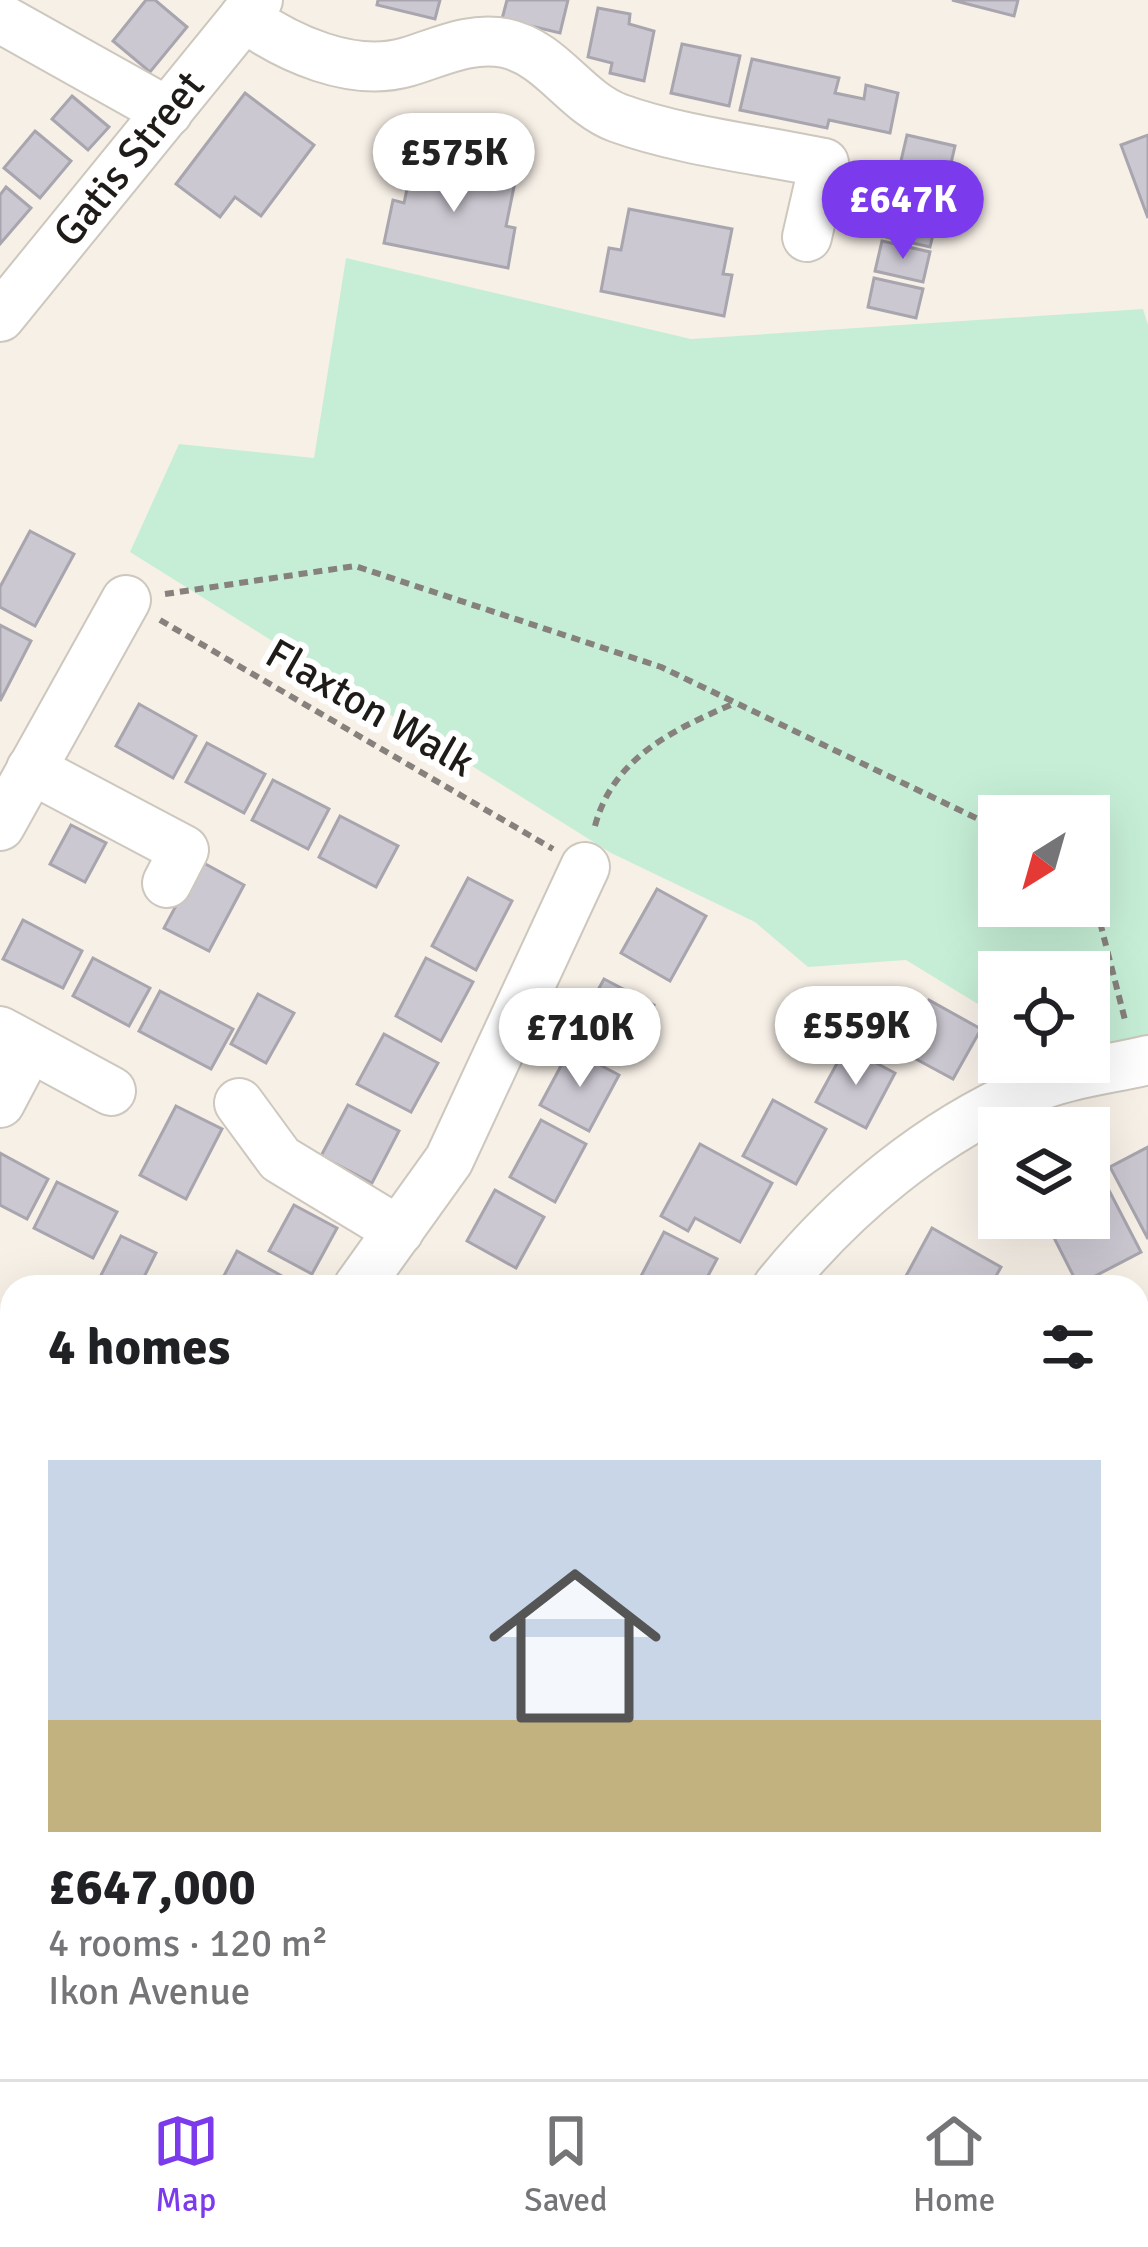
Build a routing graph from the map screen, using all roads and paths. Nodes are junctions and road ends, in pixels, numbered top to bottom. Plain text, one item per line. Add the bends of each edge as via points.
1 (251, 9) edge
2 (0, 18) edge
3 (168, 112) junction
4 (807, 236) dead end
5 (0, 317) edge
6 (125, 600) junction
7 (735, 703) junction
8 (31, 769) junction
9 (978, 819) edge
10 (0, 826) edge
11 (585, 867) junction
12 (166, 883) dead end
13 (1103, 927) edge
14 (14, 1039) edge
15 (1142, 1061) edge
16 (111, 1091) dead end
17 (0, 1103) edge
18 (239, 1103) dead end
19 (386, 1267) edge
20 (788, 1275) edge

1 - 3 street, Gatis Street
1 - 4 street via 279,42 346,61 403,63 472,42 504,43 536,55 615,117 824,163
2 - 3 street
3 - 5 street, Gatis Street
6 - 7 path via 355,566 661,668
6 - 8 street
6 - 11 path, Flaxton Walk
7 - 9 path
7 - 11 path via 662,736 624,769 597,817
8 - 10 street
8 - 12 street via 184,850
11 - 19 street via 449,1160
13 - 15 path
14 - 16 street
14 - 17 street
15 - 20 street via 1035,1087 959,1126 846,1212
18 - 19 street via 280,1159

